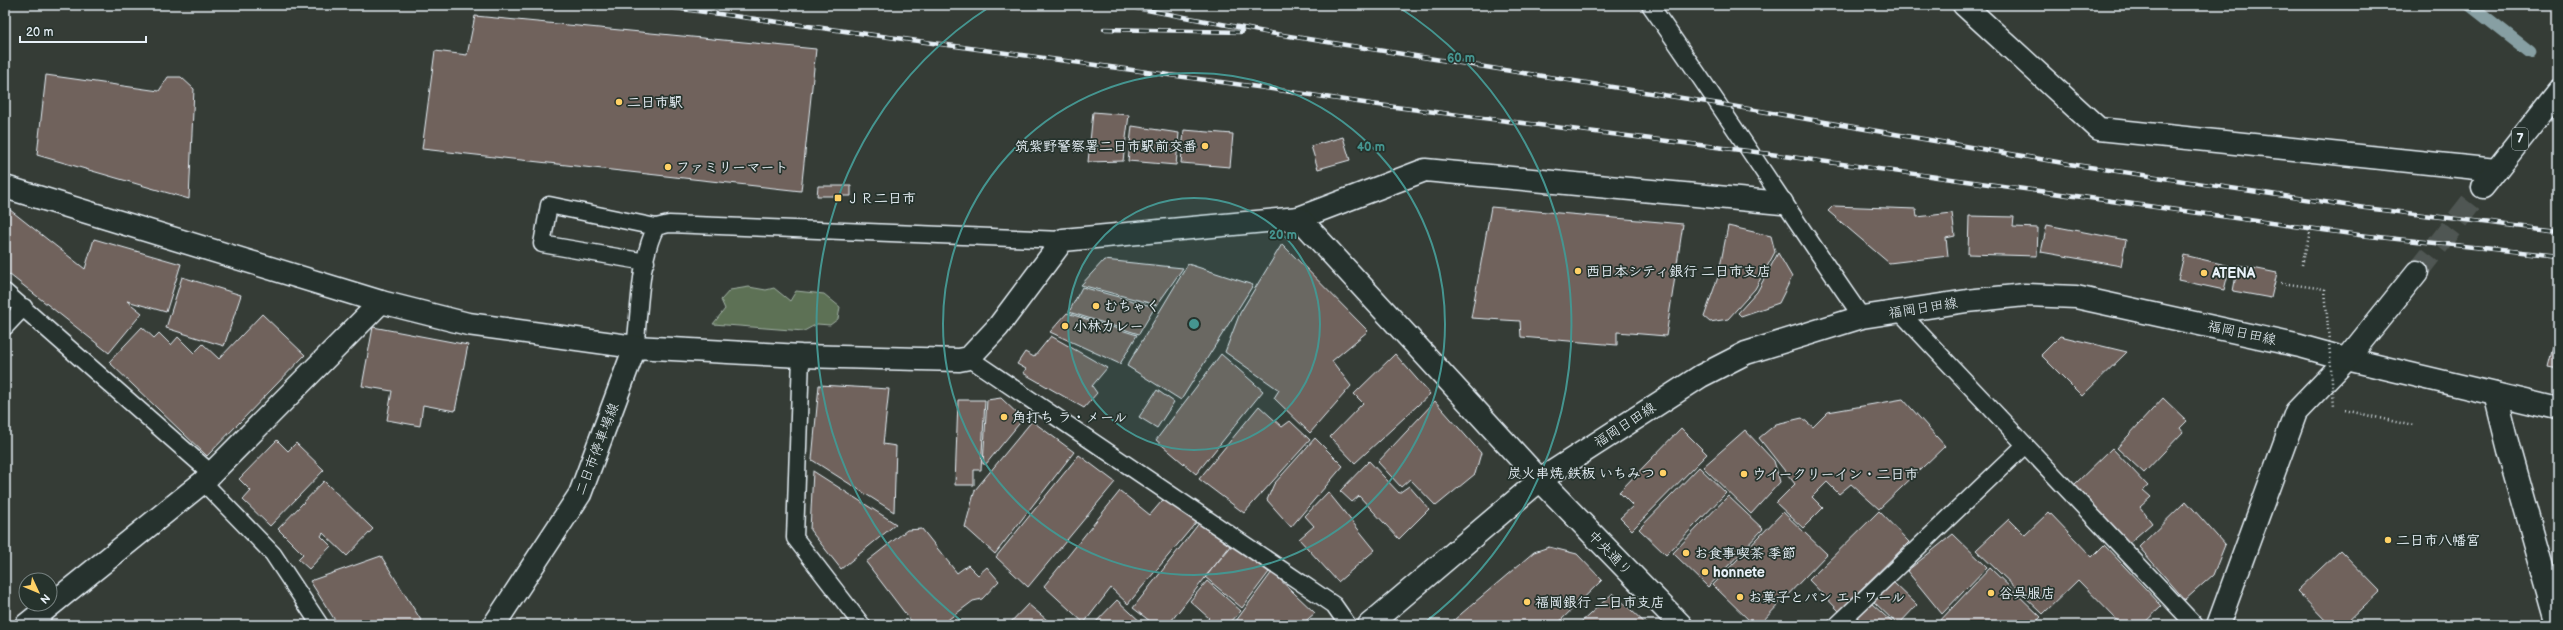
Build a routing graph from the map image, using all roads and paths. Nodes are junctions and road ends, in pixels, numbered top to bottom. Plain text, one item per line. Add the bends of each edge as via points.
1 (1650, 5) edge
2 (1964, 5) edge
3 (2558, 92) edge
4 (5, 187) edge
5 (1782, 203) junction
6 (1299, 218) junction
7 (656, 227) junction
8 (2310, 228) dead end
9 (1063, 240) junction
10 (646, 262) junction
11 (2302, 264) dead end
12 (2417, 272) tunnel mouth
13 (2281, 283) dead end
14 (5, 292) edge
15 (381, 302) junction
16 (24, 307) junction
17 (1899, 312) junction
18 (1862, 317) junction
19 (5, 327) edge
20 (635, 347) junction
21 (801, 356) junction
22 (969, 358) junction
23 (2347, 359) junction
24 (2495, 394) junction
25 (2558, 409) edge
26 (2413, 426) dead end
27 (2025, 445) junction
28 (207, 478) junction
29 (1540, 480) junction
30 (2558, 624) edge
31 (26, 625) edge
32 (320, 625) edge
33 (494, 625) edge
34 (862, 625) edge
35 (1348, 625) edge
36 (1369, 625) edge
37 (1681, 625) edge
38 (1837, 625) edge
39 (2195, 625) edge
40 (2218, 625) edge

1 - 5 lane via 1720,104
2 - 3 street, 7 via 2099,129 2489,178
4 - 15 street
5 - 6 street via 1425,170
5 - 18 lane
6 - 9 street
6 - 29 street, 中央通り
7 - 9 lane via 669,224
7 - 10 lane
7 - 10 lane via 548,205 542,244
8 - 11 path
9 - 22 street via 998,327
10 - 20 lane
12 - 23 street
13 - 26 path, bridge via 2325,289 2334,407
14 - 16 lane
15 - 20 street via 468,324
15 - 28 street
16 - 19 lane
16 - 28 lane
17 - 18 street, 福岡日田線
17 - 23 street, 福岡日田線 via 1966,300 2025,295 2076,297 2300,346
17 - 27 lane
18 - 29 street, 福岡日田線 via 1733,359 1701,376
20 - 21 street
20 - 33 street, 二日市停車場線 via 580,494
21 - 22 street via 959,360
21 - 34 lane via 795,538
22 - 35 lane via 1334,605
23 - 24 street, 福岡日田線
23 - 40 street via 2296,412
24 - 25 street, 福岡日田線
24 - 30 street
27 - 38 lane
27 - 39 lane
28 - 31 street
28 - 32 lane via 274,554
29 - 36 street, 福岡日田線
29 - 37 street, 中央通り

